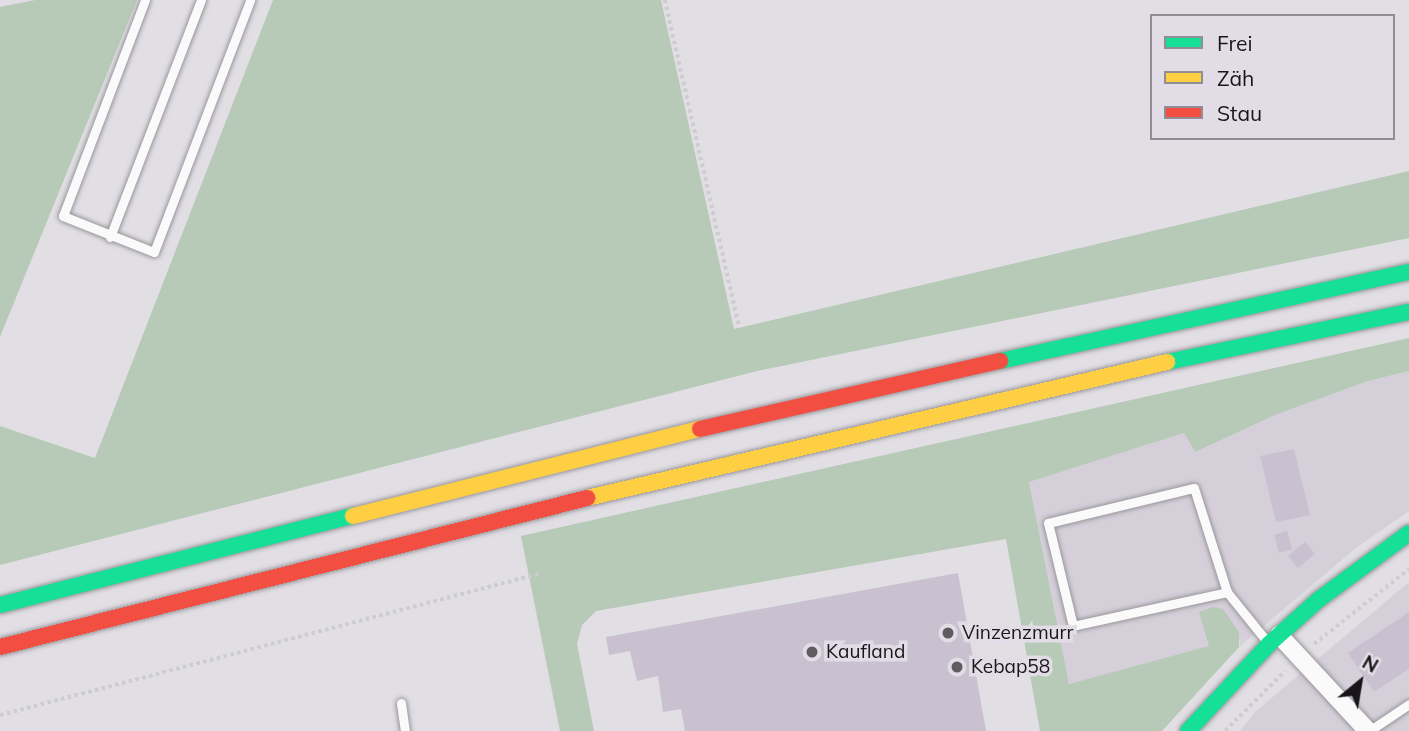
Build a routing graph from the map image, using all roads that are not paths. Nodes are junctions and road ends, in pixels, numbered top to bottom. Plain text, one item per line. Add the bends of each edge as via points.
1 (145, 0) edge
2 (201, 0) edge
3 (250, 0) edge
4 (110, 237) junction
5 (1409, 272) edge
6 (1409, 312) edge
7 (1409, 533) edge
8 (1227, 592) junction
9 (0, 605) edge
10 (1274, 640) junction
11 (0, 646) edge
12 (401, 703) dead end
13 (1409, 704) edge
14 (405, 731) edge
15 (1188, 731) edge
16 (1369, 731) edge

1 - 4 lane via 63,216
2 - 4 lane
3 - 4 lane via 154,252
5 - 9 main road via 774,410
6 - 11 main road via 1086,379 716,465
7 - 10 main road via 1318,600
8 - 8 lane via 1073,626 1048,523 1194,488
8 - 10 lane
10 - 15 main road
10 - 16 street
12 - 14 lane
13 - 16 lane

